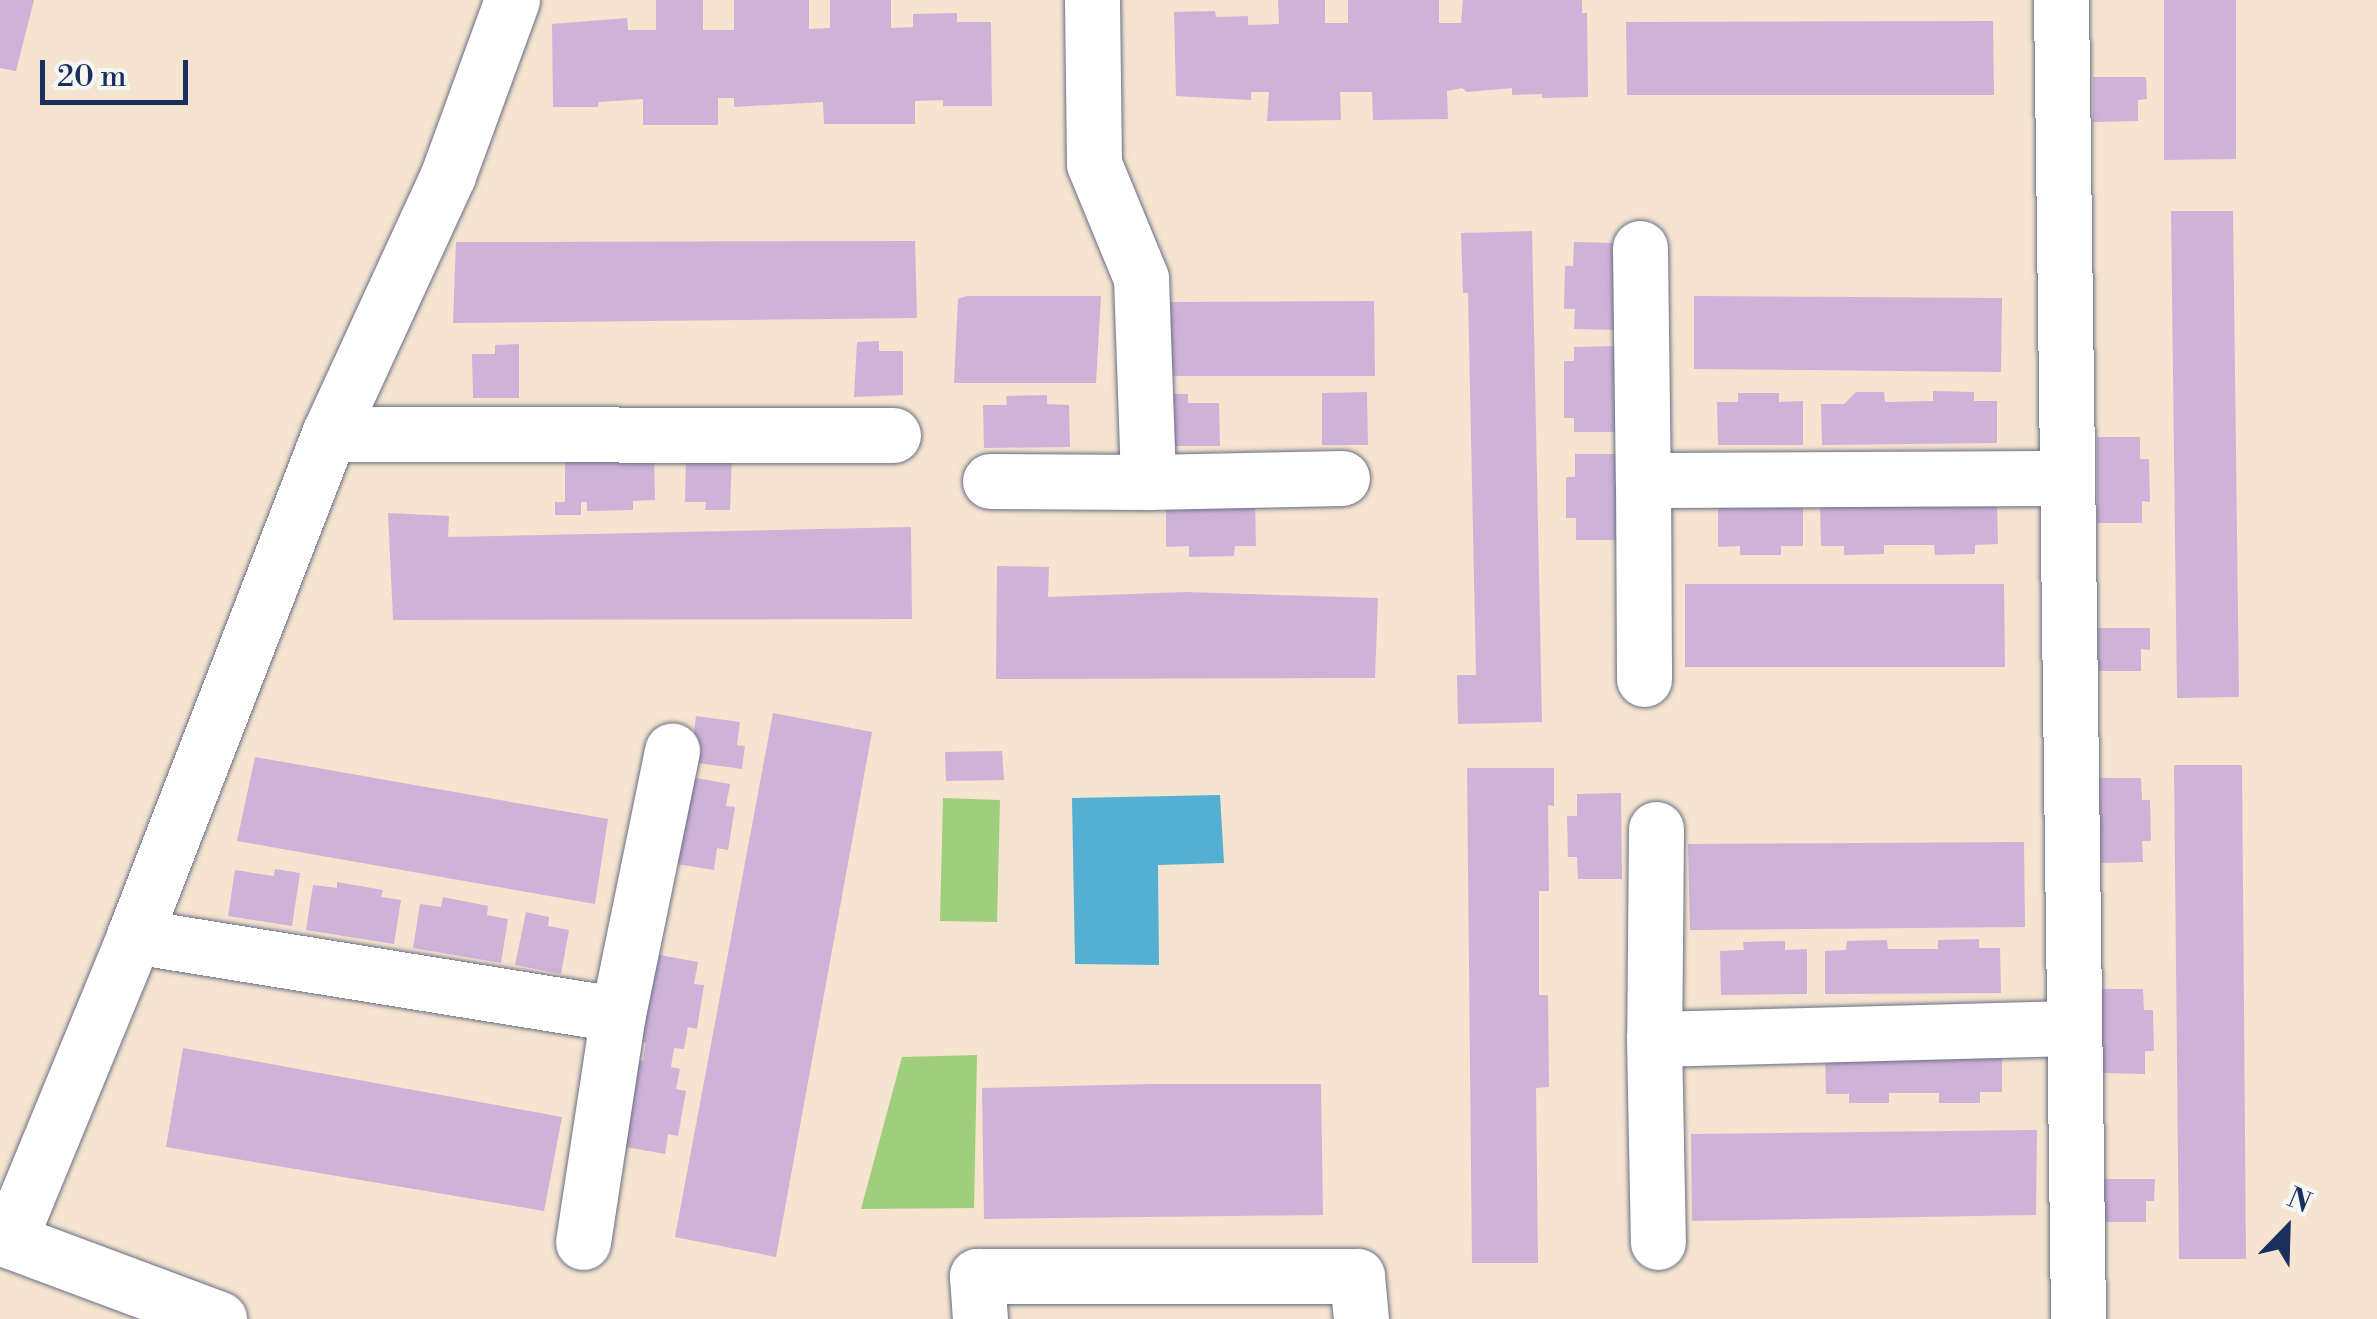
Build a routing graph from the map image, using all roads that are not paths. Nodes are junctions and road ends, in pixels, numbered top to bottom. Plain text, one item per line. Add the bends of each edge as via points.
1 (512, 0) edge
2 (1092, 0) edge
3 (2061, 0) edge
4 (1640, 248) dead end
5 (330, 434) junction
6 (893, 435) dead end
7 (1342, 478) dead end
8 (2066, 478) junction
9 (1643, 480) junction
10 (990, 481) dead end
11 (1148, 482) junction
12 (1644, 679) dead end
13 (672, 750) dead end
14 (1656, 829) dead end
15 (134, 936) junction
16 (618, 1014) junction
17 (2073, 1028) junction
18 (1654, 1039) junction
19 (4, 1238) edge
20 (583, 1242) dead end
21 (1658, 1242) dead end
22 (219, 1319) edge
23 (980, 1319) edge
24 (1361, 1319) edge
25 (2078, 1319) edge

1 - 5 street via 448,174
2 - 11 street via 1094,164 1141,278
3 - 8 street
4 - 9 street
5 - 6 street
5 - 15 street
7 - 11 street
8 - 9 street
8 - 17 street
9 - 12 street
10 - 11 street
13 - 16 street
14 - 18 street
15 - 16 street
15 - 19 street
16 - 20 street
17 - 18 street
17 - 25 street
18 - 21 street
19 - 22 street
23 - 24 street via 977,1276 1358,1276

